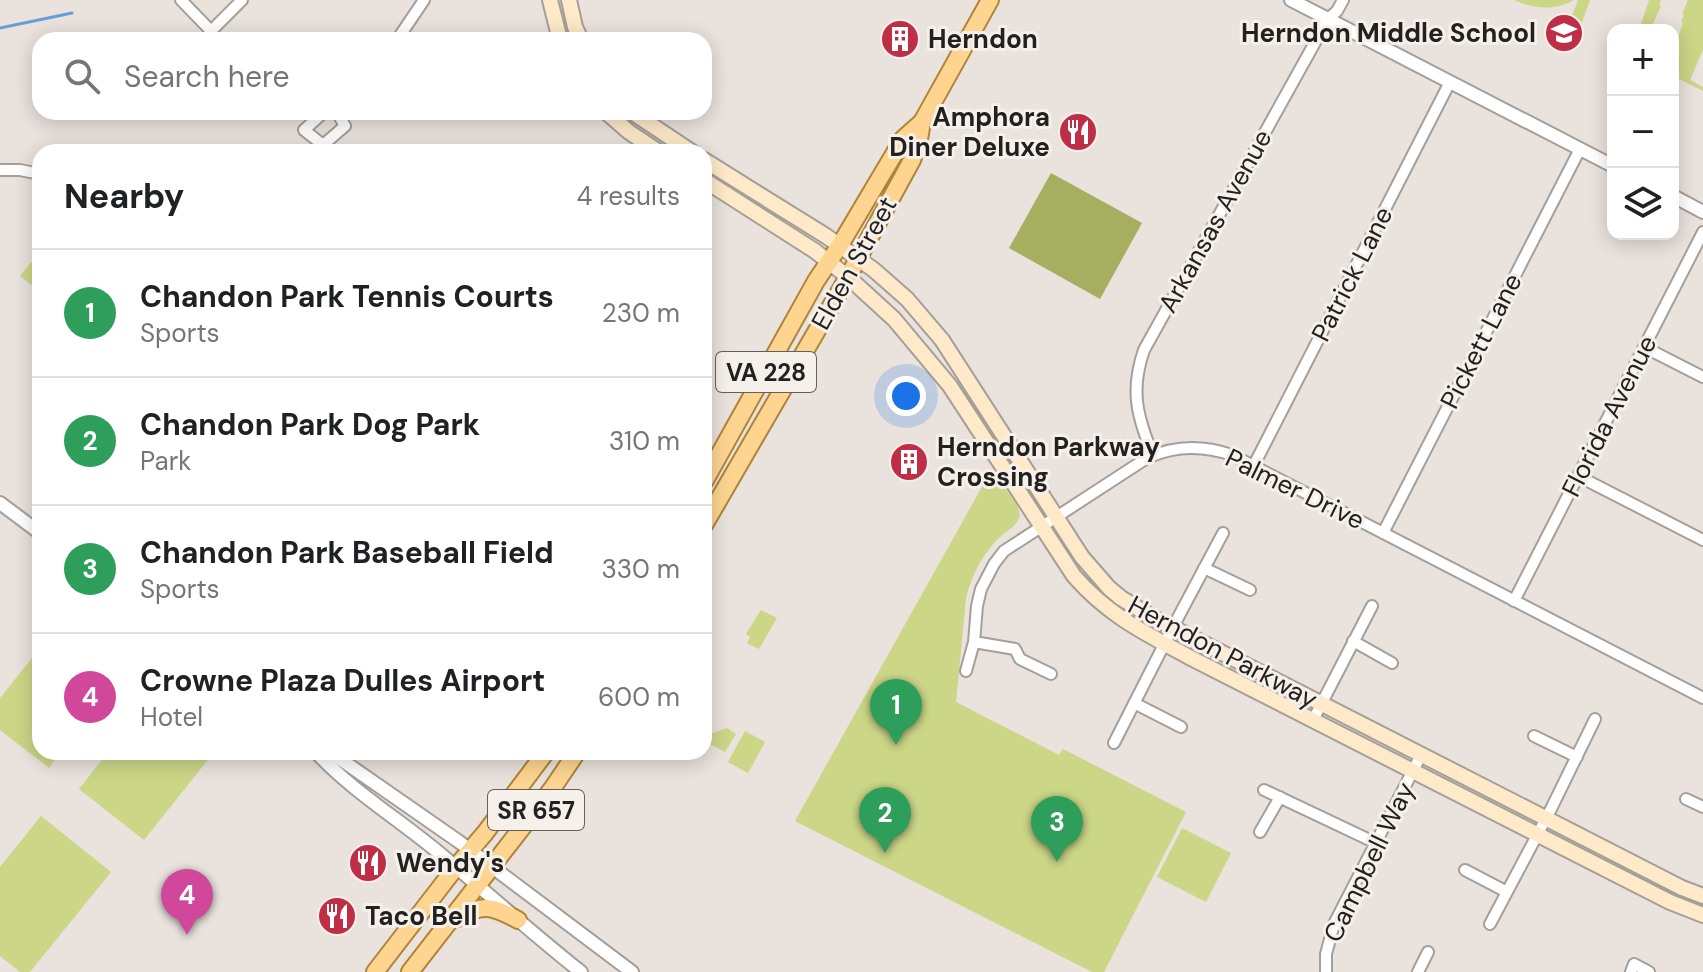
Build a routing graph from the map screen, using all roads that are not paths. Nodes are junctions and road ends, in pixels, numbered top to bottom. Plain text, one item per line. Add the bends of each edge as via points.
1 (181, 0) edge
2 (242, 0) edge
3 (424, 0) edge
4 (550, 0) edge
5 (569, 0) edge
6 (990, 0) edge
7 (1291, 0) edge
8 (1343, 0) edge
9 (1328, 19) junction
10 (402, 32) edge
11 (558, 32) edge
12 (577, 32) edge
13 (1450, 82) junction
14 (315, 120) edge
15 (342, 120) edge
16 (615, 120) edge
17 (644, 120) edge
18 (922, 122) junction
19 (322, 144) edge
20 (324, 144) edge
21 (647, 144) edge
22 (680, 144) edge
23 (1580, 149) junction
24 (1607, 163) edge
25 (712, 165) edge
26 (0, 170) edge
27 (32, 172) edge
28 (712, 185) edge
29 (1679, 199) edge
30 (1703, 212) edge
31 (1703, 232) edge
32 (840, 245) junction
33 (858, 259) junction
34 (829, 262) junction
35 (848, 277) junction
36 (1644, 347) junction
37 (1703, 377) edge
38 (1153, 455) junction
39 (1253, 467) junction
40 (712, 468) edge
41 (1578, 476) junction
42 (0, 503) edge
43 (712, 511) edge
44 (1056, 517) junction
45 (1041, 526) junction
46 (32, 527) edge
47 (1223, 533) dead end
48 (1383, 533) junction
49 (1703, 540) edge
50 (1204, 568) junction
51 (1250, 590) dead end
52 (1514, 601) junction
53 (1372, 606) dead end
54 (1173, 627) junction
55 (1353, 641) junction
56 (974, 642) junction
57 (1164, 643) junction
58 (1392, 663) dead end
59 (966, 671) dead end
60 (1051, 674) dead end
61 (1703, 698) edge
62 (1134, 703) junction
63 (1322, 704) junction
64 (1595, 719) dead end
65 (1313, 720) junction
66 (1181, 727) dead end
67 (1534, 736) dead end
68 (1114, 743) dead end
69 (1421, 755) junction
70 (1577, 757) junction
71 (324, 760) edge
72 (341, 760) edge
73 (540, 760) edge
74 (572, 760) edge
75 (1413, 771) junction
76 (1264, 790) dead end
77 (1280, 797) junction
78 (1686, 799) dead end
79 (1703, 807) edge
80 (1547, 818) junction
81 (1260, 832) dead end
82 (1539, 834) junction
83 (1376, 843) junction
84 (470, 851) junction
85 (492, 866) junction
86 (456, 867) junction
87 (1465, 870) dead end
88 (477, 885) junction
89 (1507, 892) junction
90 (1703, 896) edge
91 (1703, 915) edge
92 (518, 920) junction
93 (449, 923) junction
94 (1490, 924) dead end
95 (1428, 952) dead end
96 (375, 972) edge
97 (410, 972) edge
98 (581, 972) edge
99 (632, 972) edge
100 (1326, 972) edge
101 (1418, 972) edge
102 (1631, 972) edge
103 (1649, 972) edge

1 - 2 street via 211,31
3 - 10 street
4 - 11 main road
5 - 12 main road
6 - 18 main road, Elden Street
7 - 9 street
8 - 9 street, Arkansas Avenue
9 - 13 street
9 - 38 street, Arkansas Avenue via 1144,350 1136,398
13 - 23 street
13 - 39 street, Patrick Lane
14 - 19 street via 304,130
15 - 20 street via 345,126
16 - 21 main road
17 - 22 main road
18 - 32 main road, Elden Street via 903,139
18 - 33 main road, Elden Street via 912,160
23 - 24 street
23 - 48 street, Pickett Lane
25 - 32 main road, Herndon Parkway
26 - 27 street
28 - 34 main road, Herndon Parkway
29 - 30 street
31 - 36 street, Florida Avenue
32 - 33 main road, Herndon Parkway
32 - 34 main road, Elden Street
33 - 35 main road, Elden Street / VA 228
33 - 44 main road, Herndon Parkway via 907,299 936,332
34 - 35 main road, Herndon Parkway
34 - 40 main road, Elden Street / VA 228
35 - 43 main road, Elden Street / VA 228
35 - 45 main road, Herndon Parkway via 937,369
36 - 37 street
36 - 41 street, Florida Avenue
38 - 39 street, Palmer Drive via 1174,448 1204,448
38 - 44 street, Palmer Drive
39 - 48 street, Palmer Drive
41 - 49 street
41 - 52 street, Florida Avenue
42 - 46 street
44 - 45 street, Palmer Drive
44 - 54 main road, Herndon Parkway via 1109,588
45 - 56 street, Palmer Drive via 1004,551 987,575
45 - 57 main road, Herndon Parkway via 1094,597
47 - 50 street
48 - 52 street, Palmer Drive
50 - 51 street
50 - 54 street
52 - 61 street, Palmer Drive
53 - 55 street
54 - 57 street
54 - 63 main road, Herndon Parkway
55 - 58 street
55 - 63 street
56 - 59 street, Palmer Drive
56 - 60 street via 1015,649 1020,659
57 - 62 street
57 - 65 main road, Herndon Parkway
62 - 66 street
62 - 68 street
63 - 65 street
63 - 69 main road, Herndon Parkway
64 - 70 street
65 - 75 main road, Herndon Parkway
67 - 70 street
69 - 75 street, Campbell Way
69 - 80 main road, Herndon Parkway
70 - 80 street
71 - 86 street
72 - 84 street
73 - 84 main road, SR 657
74 - 85 main road, SR 657
75 - 82 main road, Herndon Parkway
75 - 83 street, Campbell Way
76 - 77 street
77 - 81 street
77 - 83 street
78 - 79 street
80 - 82 street
80 - 90 main road, Herndon Parkway
82 - 89 street
82 - 91 main road, Herndon Parkway
83 - 100 street, Campbell Way via 1334,924
84 - 85 street
84 - 86 main road, SR 657
85 - 88 main road, SR 657
85 - 99 street
86 - 88 street
86 - 96 main road, SR 657
87 - 89 street
88 - 92 street
88 - 93 main road, SR 657
89 - 94 street
92 - 93 main road via 482,907
92 - 98 street
93 - 97 main road, SR 657
95 - 101 street
102 - 103 street via 1634,964

